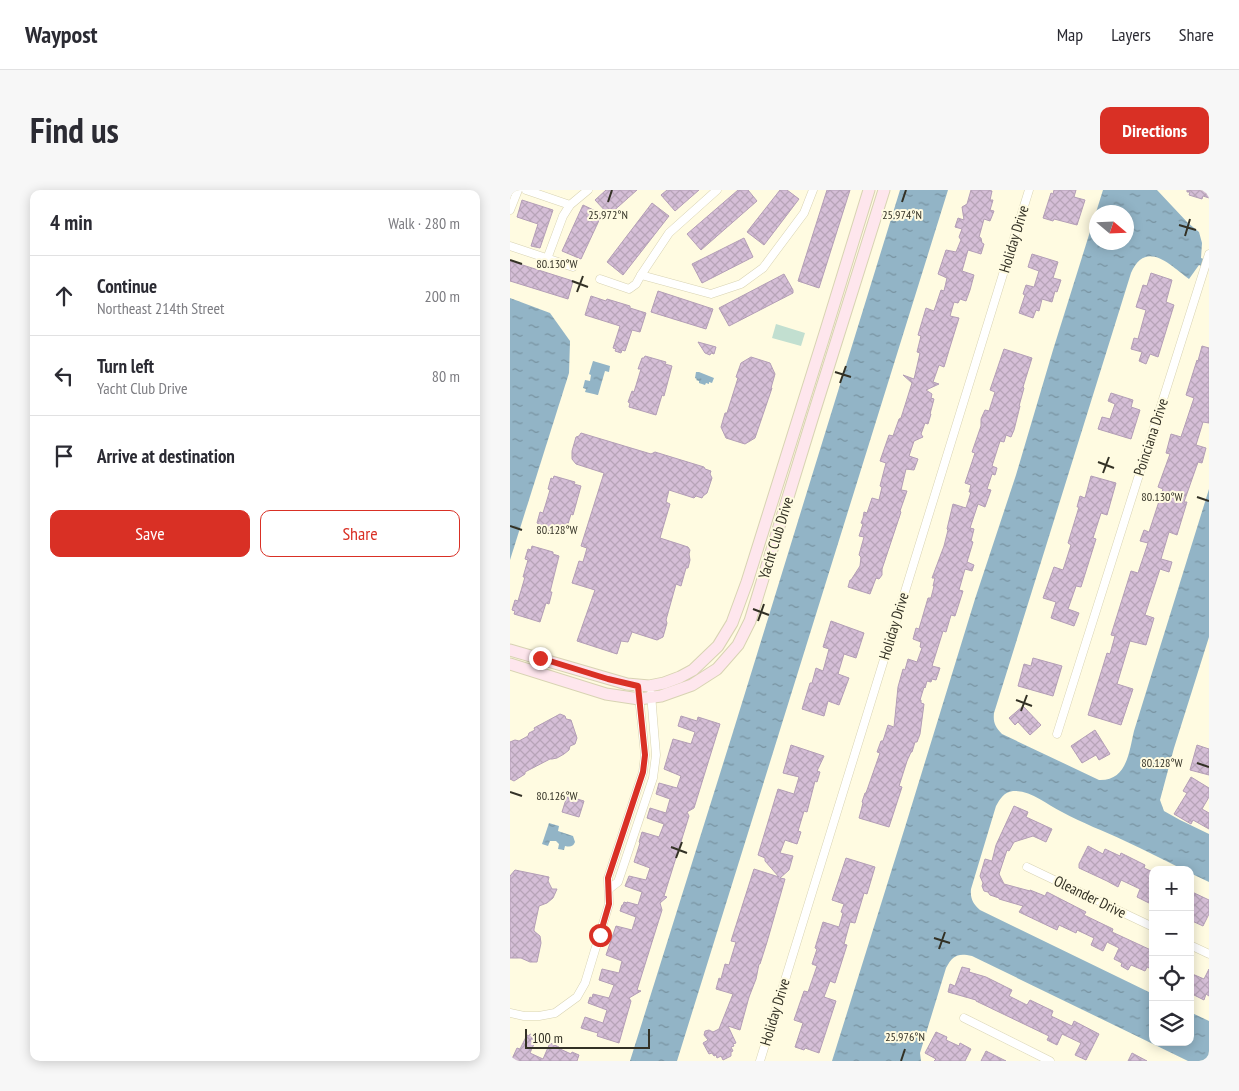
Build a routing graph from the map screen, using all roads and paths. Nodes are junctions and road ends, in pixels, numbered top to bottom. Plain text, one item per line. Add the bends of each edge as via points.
1 (518, 190) edge
2 (526, 190) edge
3 (588, 190) edge
4 (717, 190) edge
5 (813, 190) edge
6 (869, 190) edge
7 (884, 190) edge
8 (1029, 190) edge
9 (570, 205) junction
10 (510, 210) edge
11 (510, 246) edge
12 (1209, 254) edge
13 (546, 259) junction
14 (573, 267) dead end
15 (641, 276) junction
16 (600, 279) dead end
17 (510, 650) edge
18 (510, 664) edge
19 (646, 690) junction
20 (639, 699) junction
21 (1057, 734) dead end
22 (645, 755) junction
23 (656, 755) junction
24 (1027, 867) dead end
25 (609, 889) junction
26 (1149, 925) edge
27 (1194, 947) edge
28 (1209, 954) edge
29 (510, 1012) edge
30 (964, 1018) dead end
31 (760, 1061) edge
32 (1050, 1061) edge

1 - 10 street
2 - 9 street
3 - 9 street
4 - 15 street via 669,233
5 - 15 street via 804,214 763,268 741,284 711,294
6 - 19 street, Yacht Club Drive via 732,624 718,646 694,670
7 - 19 street, Yacht Club Drive via 746,632 717,669 692,685 661,696
8 - 31 street, Holiday Drive
9 - 13 street
11 - 13 street
12 - 21 street, Poinciana Drive
13 - 14 street
15 - 16 street via 629,289
17 - 19 street, Yacht Club Drive
18 - 20 street, Yacht Club Drive via 606,694
19 - 20 street, Yacht Club Drive
19 - 23 street
20 - 22 street
22 - 23 street
22 - 25 street via 643,772 608,878
23 - 25 street via 653,778 618,882
24 - 26 street, Oleander Drive
25 - 29 street via 609,904 585,983 577,997 555,1013 524,1016
27 - 28 street
30 - 32 street

